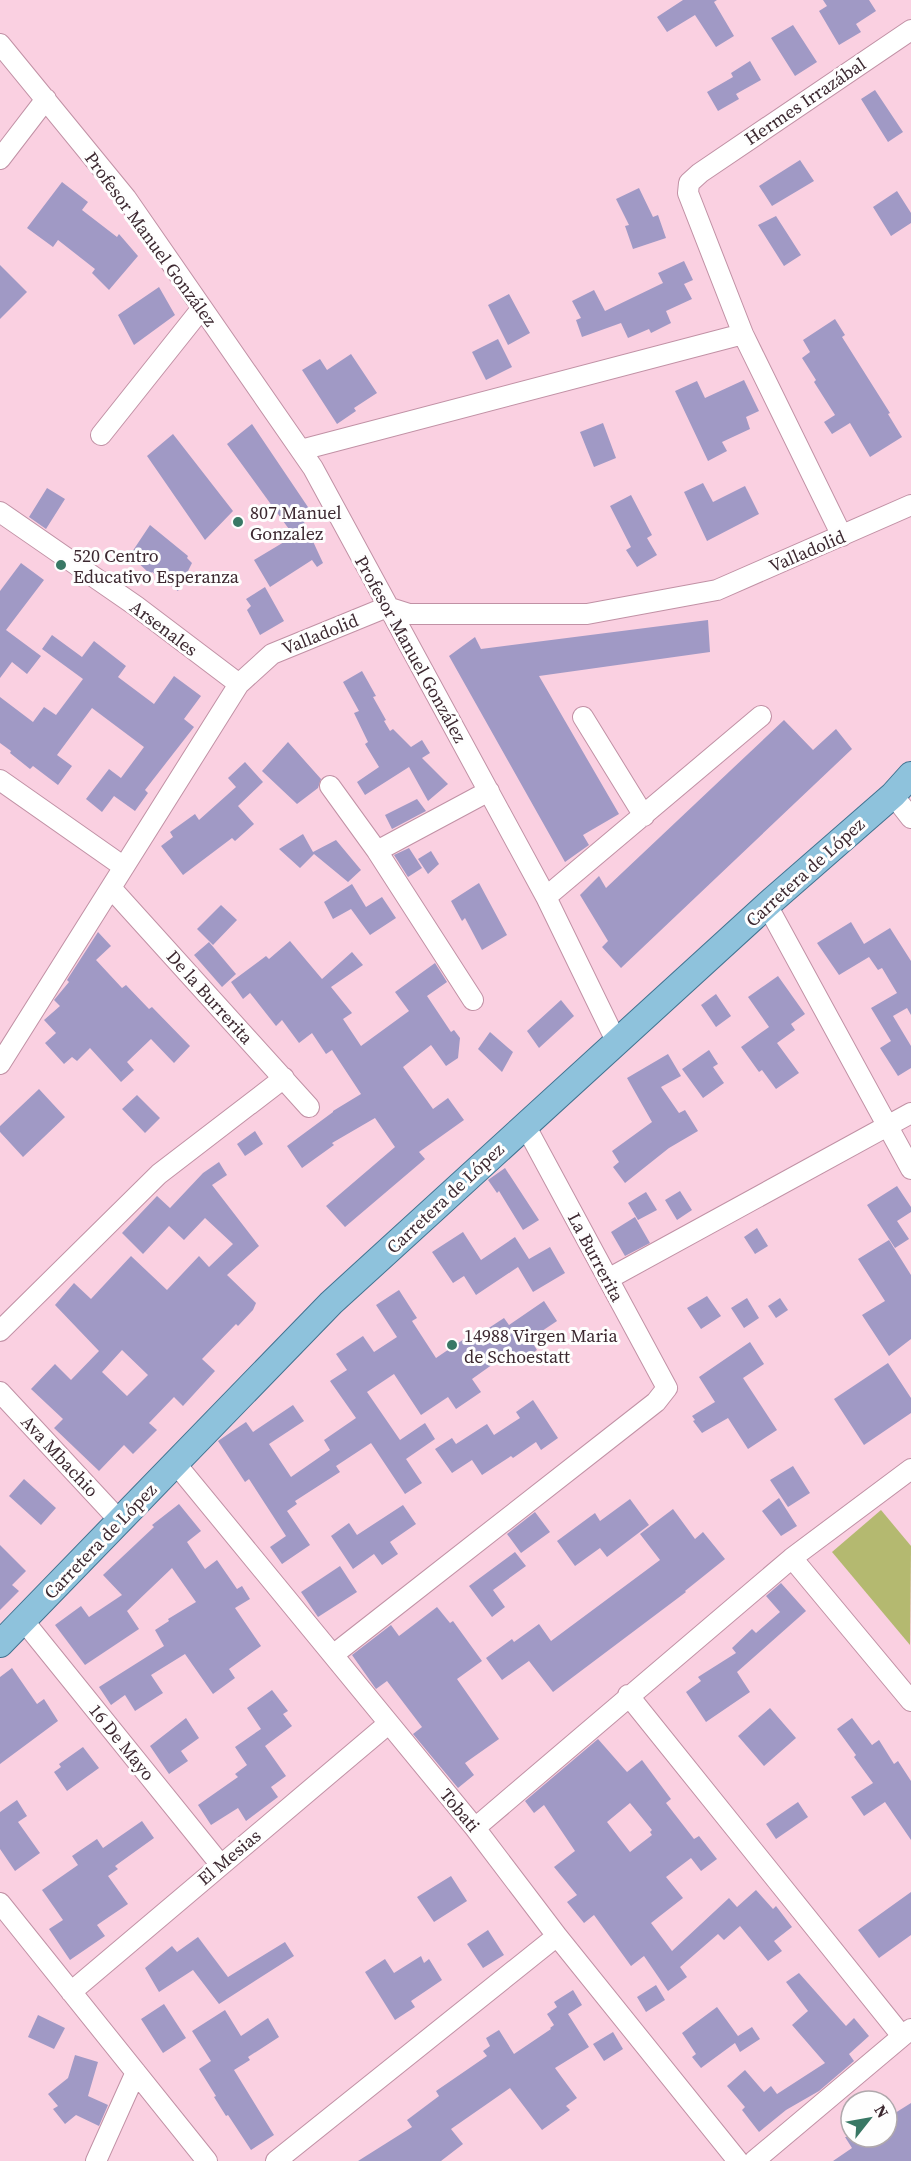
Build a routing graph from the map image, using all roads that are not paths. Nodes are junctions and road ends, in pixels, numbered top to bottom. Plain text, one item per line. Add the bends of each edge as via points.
1 (911, 30) edge
2 (0, 44) edge
3 (46, 99) junction
4 (0, 159) edge
5 (202, 308) junction
6 (743, 334) junction
7 (101, 435) dead end
8 (301, 450) junction
9 (911, 505) edge
10 (0, 512) edge
11 (842, 536) junction
12 (387, 607) junction
13 (239, 684) junction
14 (762, 716) dead end
15 (583, 717) dead end
16 (911, 775) edge
17 (0, 780) edge
18 (330, 786) dead end
19 (489, 791) junction
20 (893, 795) junction
21 (644, 816) junction
22 (911, 818) edge
23 (377, 851) junction
24 (124, 867) junction
25 (111, 888) junction
26 (546, 897) junction
27 (767, 905) junction
28 (473, 1000) dead end
29 (617, 1043) junction
30 (0, 1064) edge
31 (284, 1078) junction
32 (309, 1107) dead end
33 (911, 1113) edge
34 (525, 1125) junction
35 (887, 1126) junction
36 (911, 1169) edge
37 (608, 1279) junction
38 (0, 1331) edge
39 (0, 1392) edge
40 (176, 1464) junction
41 (911, 1468) edge
42 (119, 1520) junction
43 (792, 1557) junction
44 (23, 1620) junction
45 (0, 1644) edge
46 (333, 1655) junction
47 (628, 1695) junction
48 (911, 1701) edge
49 (388, 1724) junction
50 (474, 1828) junction
51 (220, 1864) junction
52 (0, 1903) edge
53 (557, 1936) junction
54 (71, 1992) junction
55 (907, 2033) edge
56 (136, 2072) junction
57 (96, 2161) edge
58 (207, 2161) edge
59 (276, 2161) edge
60 (738, 2161) edge
61 (754, 2161) edge

1 - 6 street, Hermes Irrazábal via 689,183 688,193
2 - 3 street, Profesor Manuel González
3 - 4 street
3 - 5 street, Profesor Manuel González via 126,198
5 - 7 street
5 - 8 street, Profesor Manuel González
6 - 8 street
6 - 11 street
8 - 12 street, Profesor Manuel González
9 - 11 street, Valladolid
10 - 13 street, Arsenales via 136,606
11 - 12 street, Valladolid via 717,590 587,614 409,614
12 - 13 street, Valladolid via 272,654
12 - 19 street, Profesor Manuel González
13 - 24 street, Valladolid
14 - 21 street
15 - 21 street
16 - 20 main road, Carretera de López
17 - 24 street
18 - 23 street
19 - 23 street
19 - 26 street, Profesor Manuel González
20 - 22 street
20 - 27 main road, Carretera de López
21 - 26 street
23 - 28 street
24 - 25 street, Valladolid
25 - 30 street, Valladolid
25 - 31 street, De la Burrerita
26 - 29 street, Profesor Manuel González
27 - 29 main road, Carretera de López
27 - 35 street
29 - 34 main road, Carretera de López
31 - 32 street, De la Burrerita
31 - 38 street via 159,1174
33 - 35 street
34 - 37 street, La Burrerita
34 - 40 main road, Carretera de López via 331,1303
35 - 36 street
35 - 37 street
37 - 46 street, La Burrerita via 667,1388 656,1402
39 - 42 street, Ava Mbachio
40 - 42 main road, Carretera de López
40 - 46 street, Tobati
41 - 43 street
42 - 44 main road, Carretera de López
43 - 47 street
43 - 48 street
44 - 45 main road, Carretera de López
44 - 51 street, 16 De Mayo
46 - 49 street, Tobati
47 - 50 street
47 - 55 street
49 - 50 street, Tobati
49 - 51 street, El Mesias
50 - 53 street, Tobati
51 - 54 street, El Mesias
52 - 54 street
53 - 59 street
53 - 60 street, Tobati
54 - 56 street
55 - 61 street
56 - 57 street
56 - 58 street

